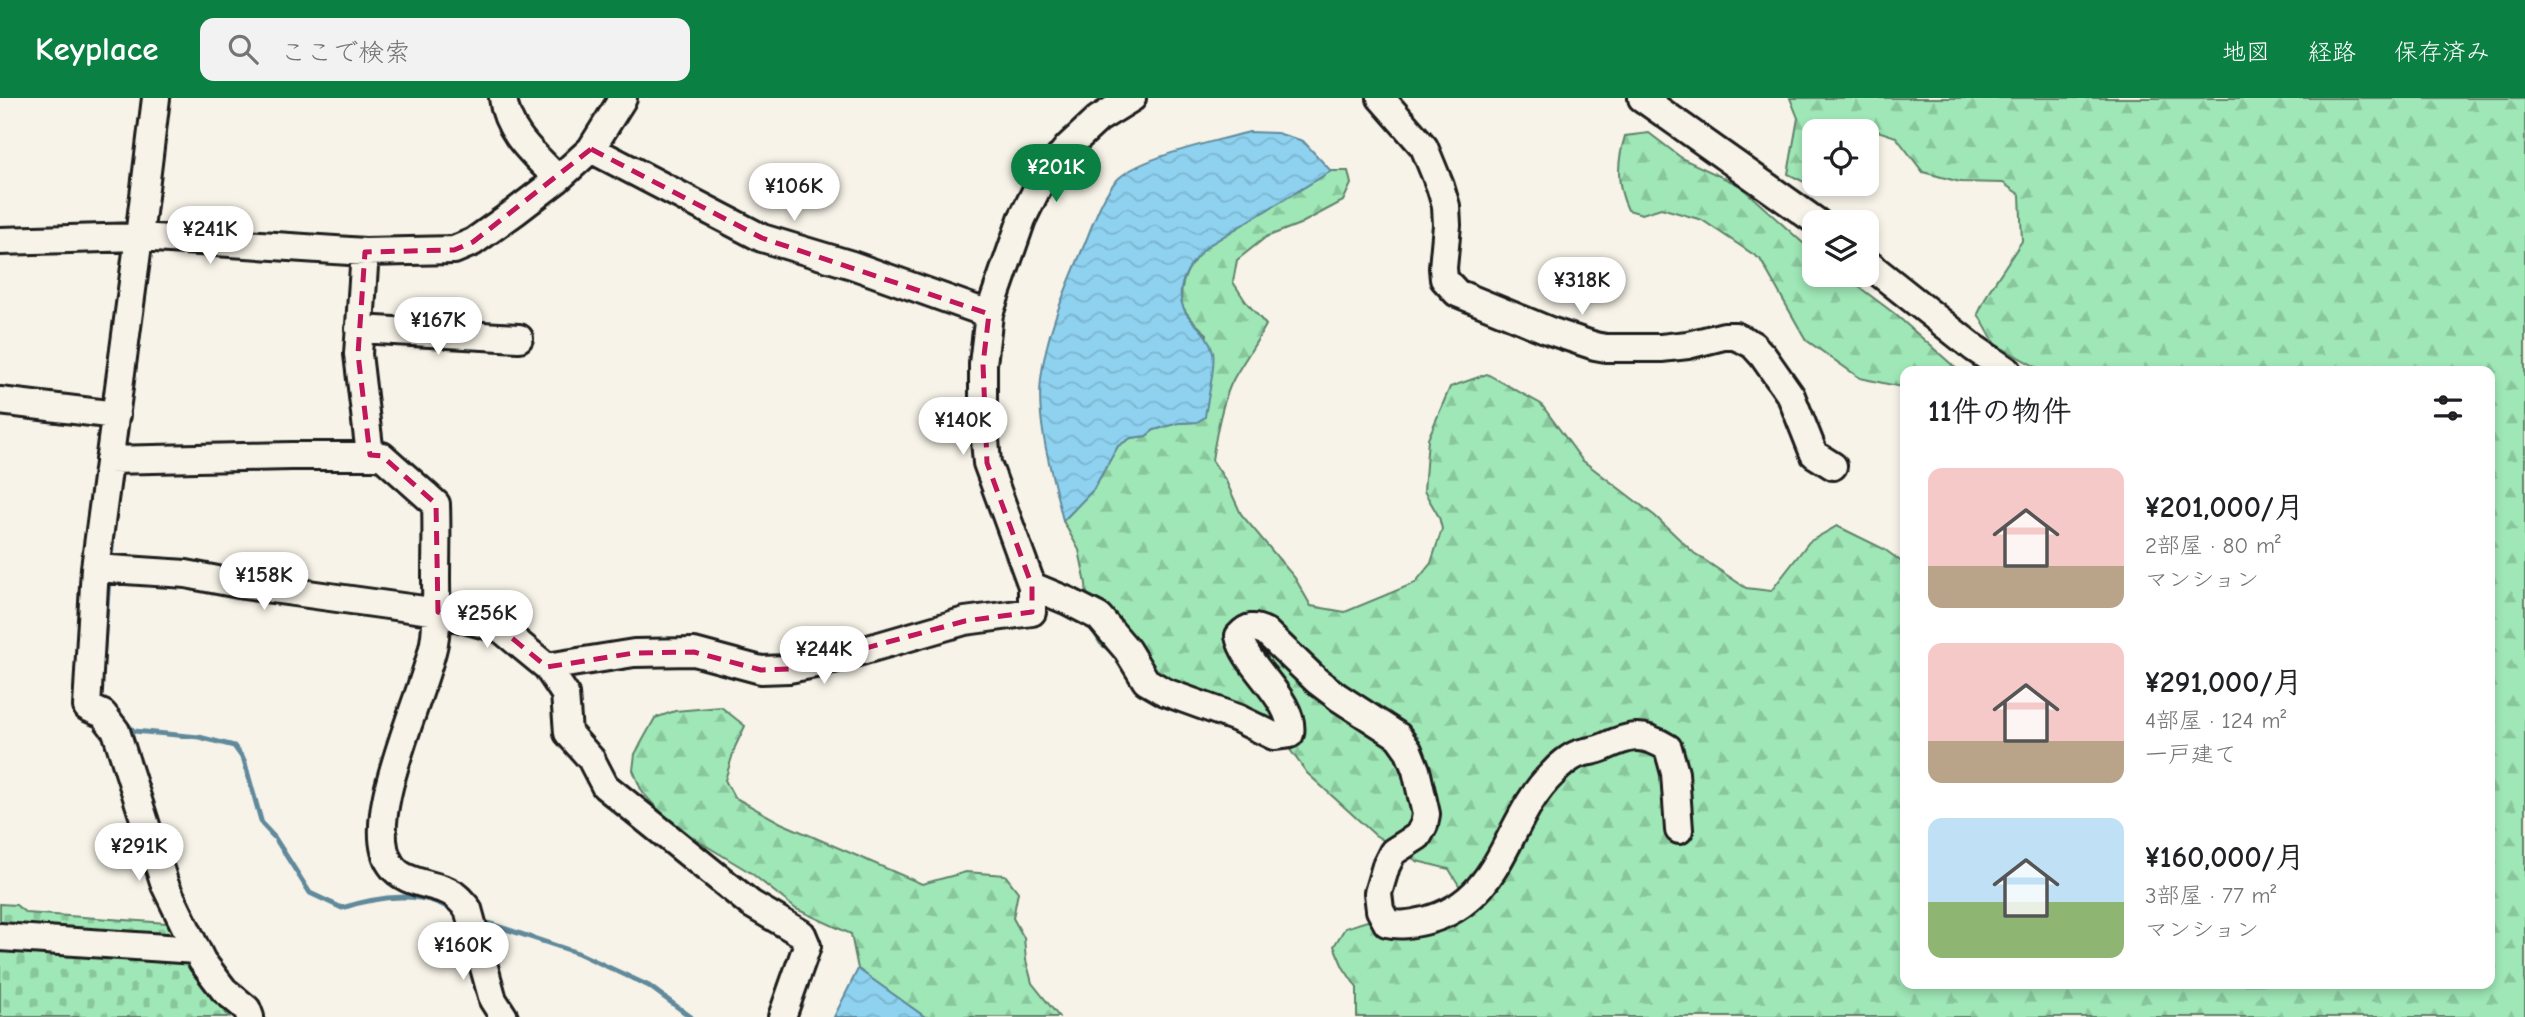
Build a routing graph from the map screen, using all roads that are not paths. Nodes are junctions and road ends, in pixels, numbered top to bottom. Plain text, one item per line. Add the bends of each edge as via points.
1 (156, 98) edge
2 (503, 98) edge
3 (623, 98) edge
4 (1132, 98) edge
5 (1381, 98) edge
6 (1642, 98) edge
7 (591, 149) junction
8 (558, 179) junction
9 (1802, 211) edge
10 (139, 237) junction
11 (0, 241) edge
12 (365, 252) junction
13 (1879, 273) edge
14 (989, 314) junction
15 (359, 329) junction
16 (519, 338) dead end
17 (2001, 366) edge
18 (0, 401) edge
19 (116, 415) junction
20 (370, 455) junction
21 (109, 460) junction
22 (1833, 466) dead end
23 (95, 568) junction
24 (1031, 586) junction
25 (438, 612) junction
26 (547, 667) junction
27 (1679, 830) dead end
28 (0, 937) edge
29 (196, 950) junction
30 (250, 1017) edge
31 (505, 1017) edge
32 (782, 1017) edge

1 - 10 street
2 - 8 street via 512,129
3 - 7 street
4 - 14 street via 1098,119 1042,179 1022,219
5 - 22 street via 1418,139 1433,165 1446,206 1444,279 1457,293 1606,348 1673,347 1724,336 1744,340 1753,345 1791,396 1814,454
6 - 9 street
7 - 8 street
7 - 14 street via 762,238
8 - 12 street via 473,242 454,250
10 - 11 street
10 - 12 street
10 - 19 street
12 - 15 street
13 - 17 street
14 - 24 street via 983,377 987,463
15 - 16 street
15 - 20 street
18 - 19 street
19 - 21 street
20 - 21 street
20 - 25 street via 382,457 436,504
21 - 23 street
23 - 25 street via 186,574
23 - 29 street via 87,707 103,714 116,732 165,885
24 - 26 street via 1032,612 965,621 789,669 761,670 694,652 634,653
24 - 27 street via 1099,617 1146,681 1165,692 1274,736 1290,734 1285,709 1241,648 1238,636 1255,627 1317,681 1398,736 1416,770 1426,814 1418,836 1393,852 1386,866 1378,893 1387,923 1399,926 1437,918 1460,907 1500,862 1537,790 1553,772 1576,754 1626,737 1651,737 1668,748 1675,773
25 - 26 street via 500,629
25 - 31 street via 423,684 390,781 385,852 391,866 404,876 459,897 471,916 493,1000
26 - 32 street via 565,694 568,733 591,759 605,786 751,904 802,933 807,946
28 - 29 street
29 - 30 street

